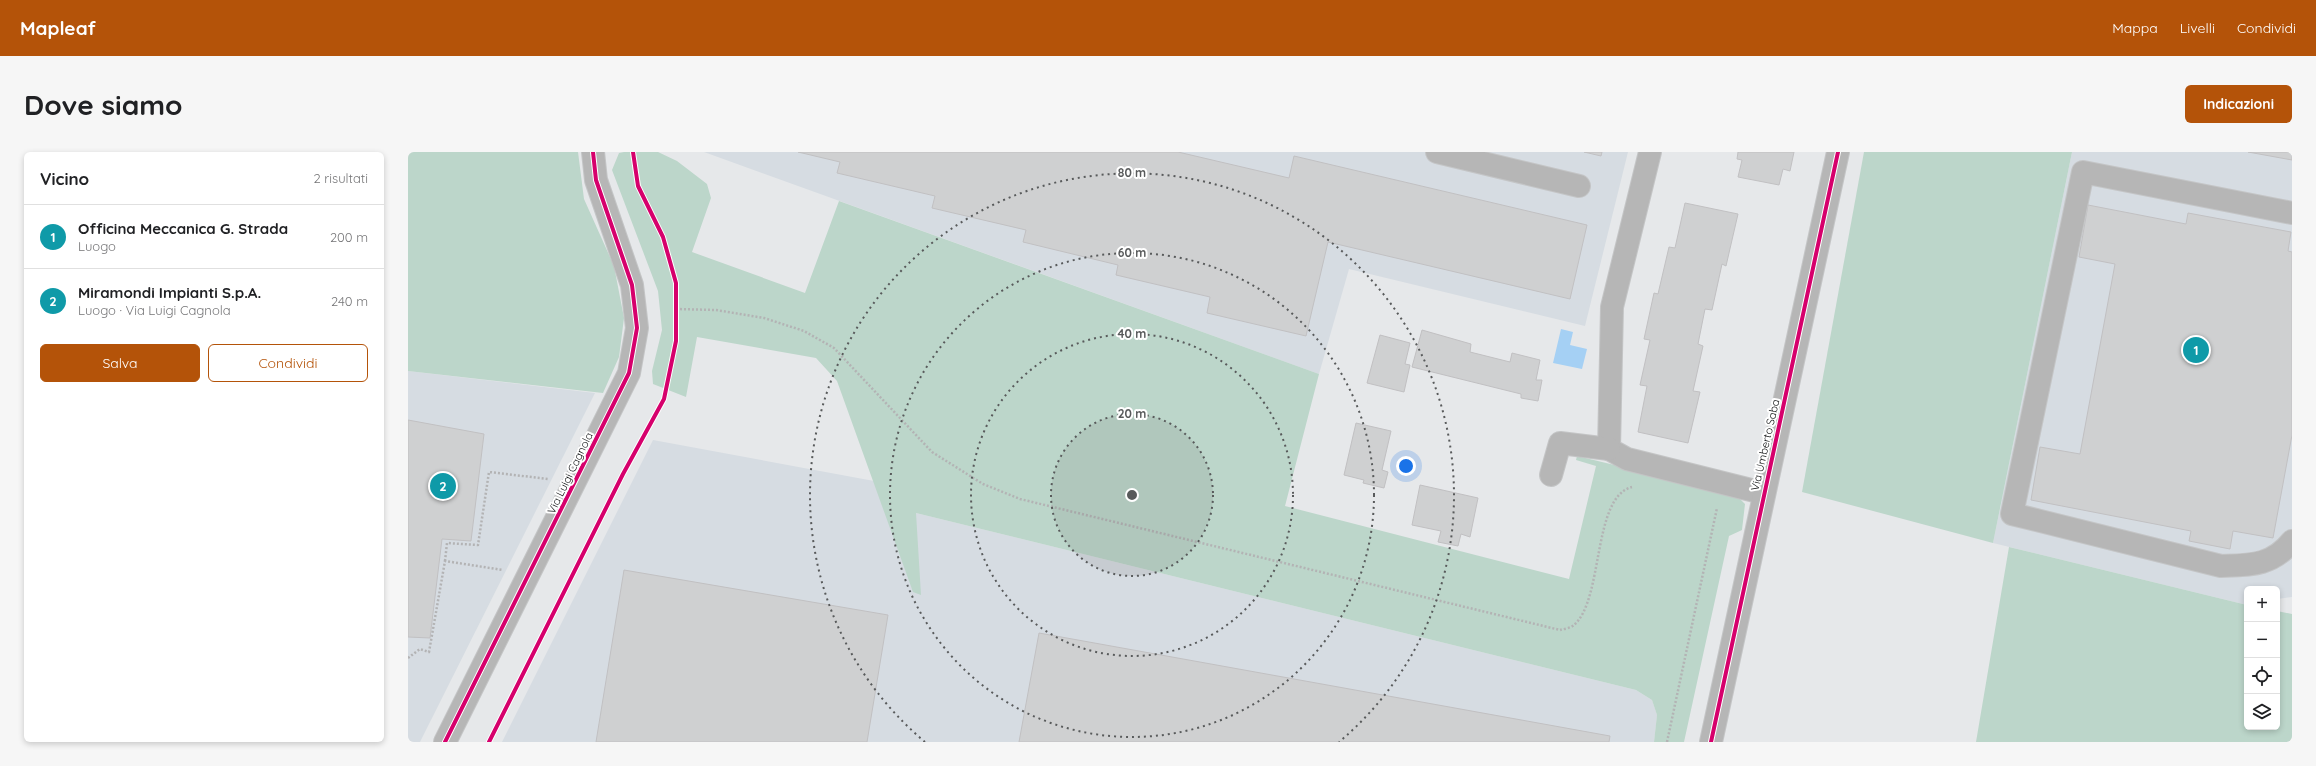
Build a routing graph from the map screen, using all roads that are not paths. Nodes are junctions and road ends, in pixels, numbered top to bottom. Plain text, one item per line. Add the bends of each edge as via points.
1 (593, 152) edge
2 (1437, 152) edge
3 (1650, 152) edge
4 (1838, 152) edge
5 (1578, 186) dead end
6 (2292, 213) edge
7 (1609, 449) junction
8 (1551, 474) dead end
9 (1763, 493) junction
10 (2292, 541) edge
11 (445, 742) edge
12 (1712, 742) edge

1 - 11 street, Via Luigi Cagnola via 596,180 632,285 637,328 629,373
2 - 5 street
3 - 7 street via 1612,307
4 - 9 street, Via Umberto Saba
6 - 10 street via 2083,172 2012,514 2221,566 2256,565 2282,554
7 - 8 street via 1560,443
7 - 9 street via 1627,459
9 - 12 street, Via Umberto Saba

